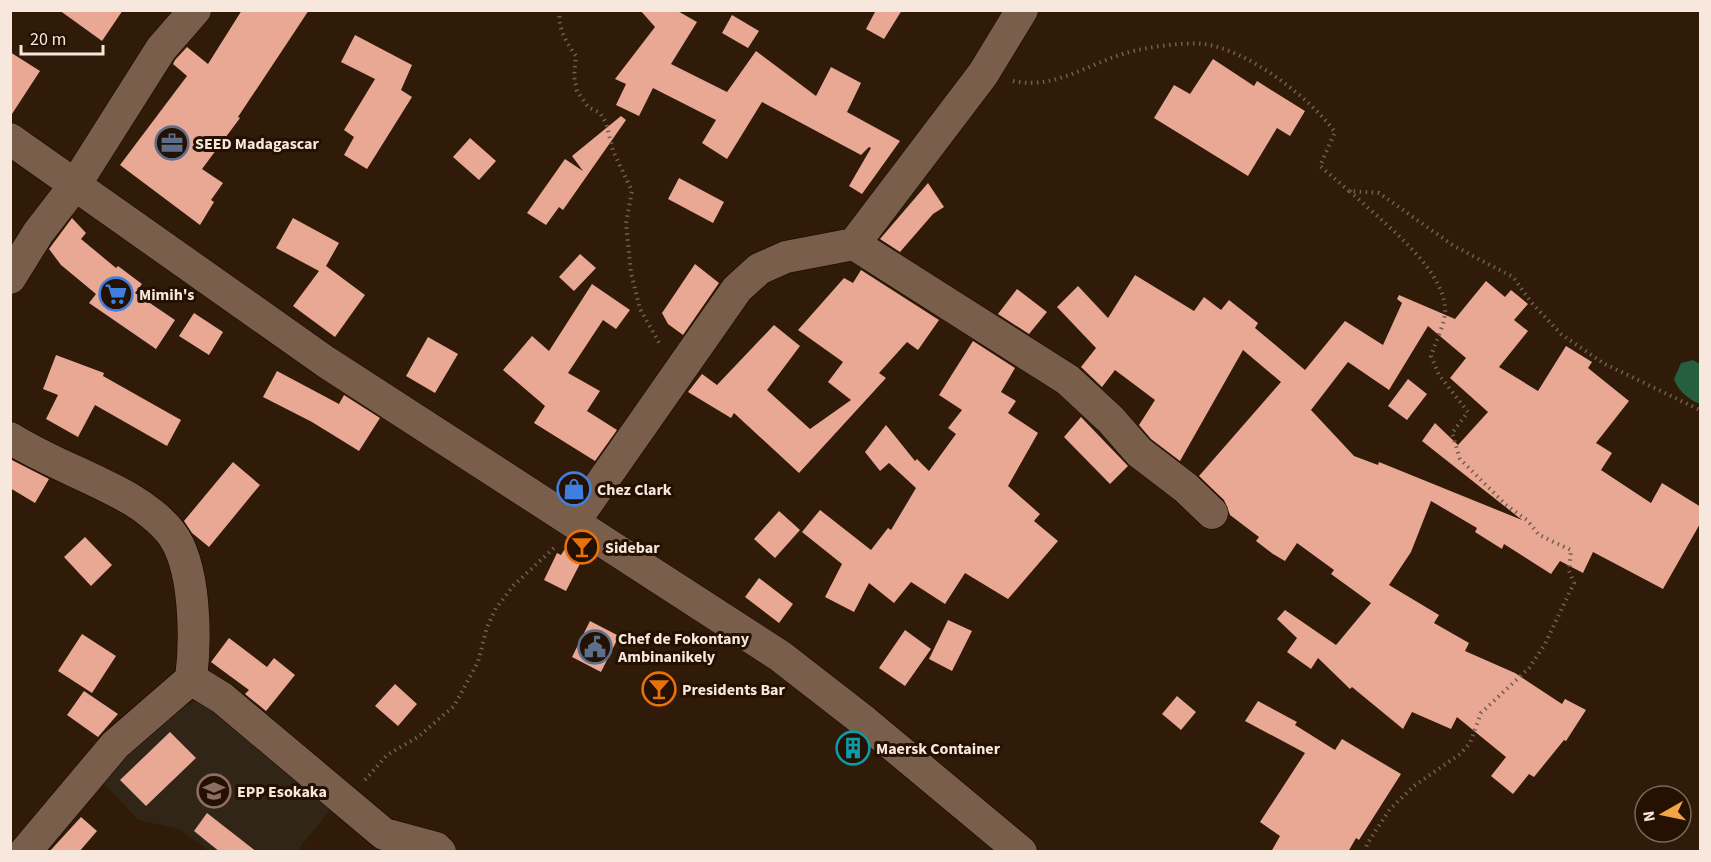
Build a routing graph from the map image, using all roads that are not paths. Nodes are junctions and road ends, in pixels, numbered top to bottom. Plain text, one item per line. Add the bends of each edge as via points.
1 (195, 10) edge
2 (1022, 10) edge
3 (10, 139) edge
4 (75, 185) junction
5 (854, 244) junction
6 (10, 278) edge
7 (10, 438) edge
8 (1212, 513) dead end
9 (574, 522) junction
10 (191, 679) junction
11 (25, 852) edge
12 (440, 852) edge
13 (1021, 852) edge

1 - 4 street via 161,49
2 - 5 street via 983,74
3 - 4 street
4 - 6 street
4 - 9 street via 326,362
5 - 8 street via 1068,381 1139,452
5 - 9 street via 786,256 759,269 737,289
7 - 10 street via 133,501 171,533 181,553 193,606
9 - 13 street via 780,656
10 - 11 street via 115,745
10 - 12 street via 222,698 384,834

